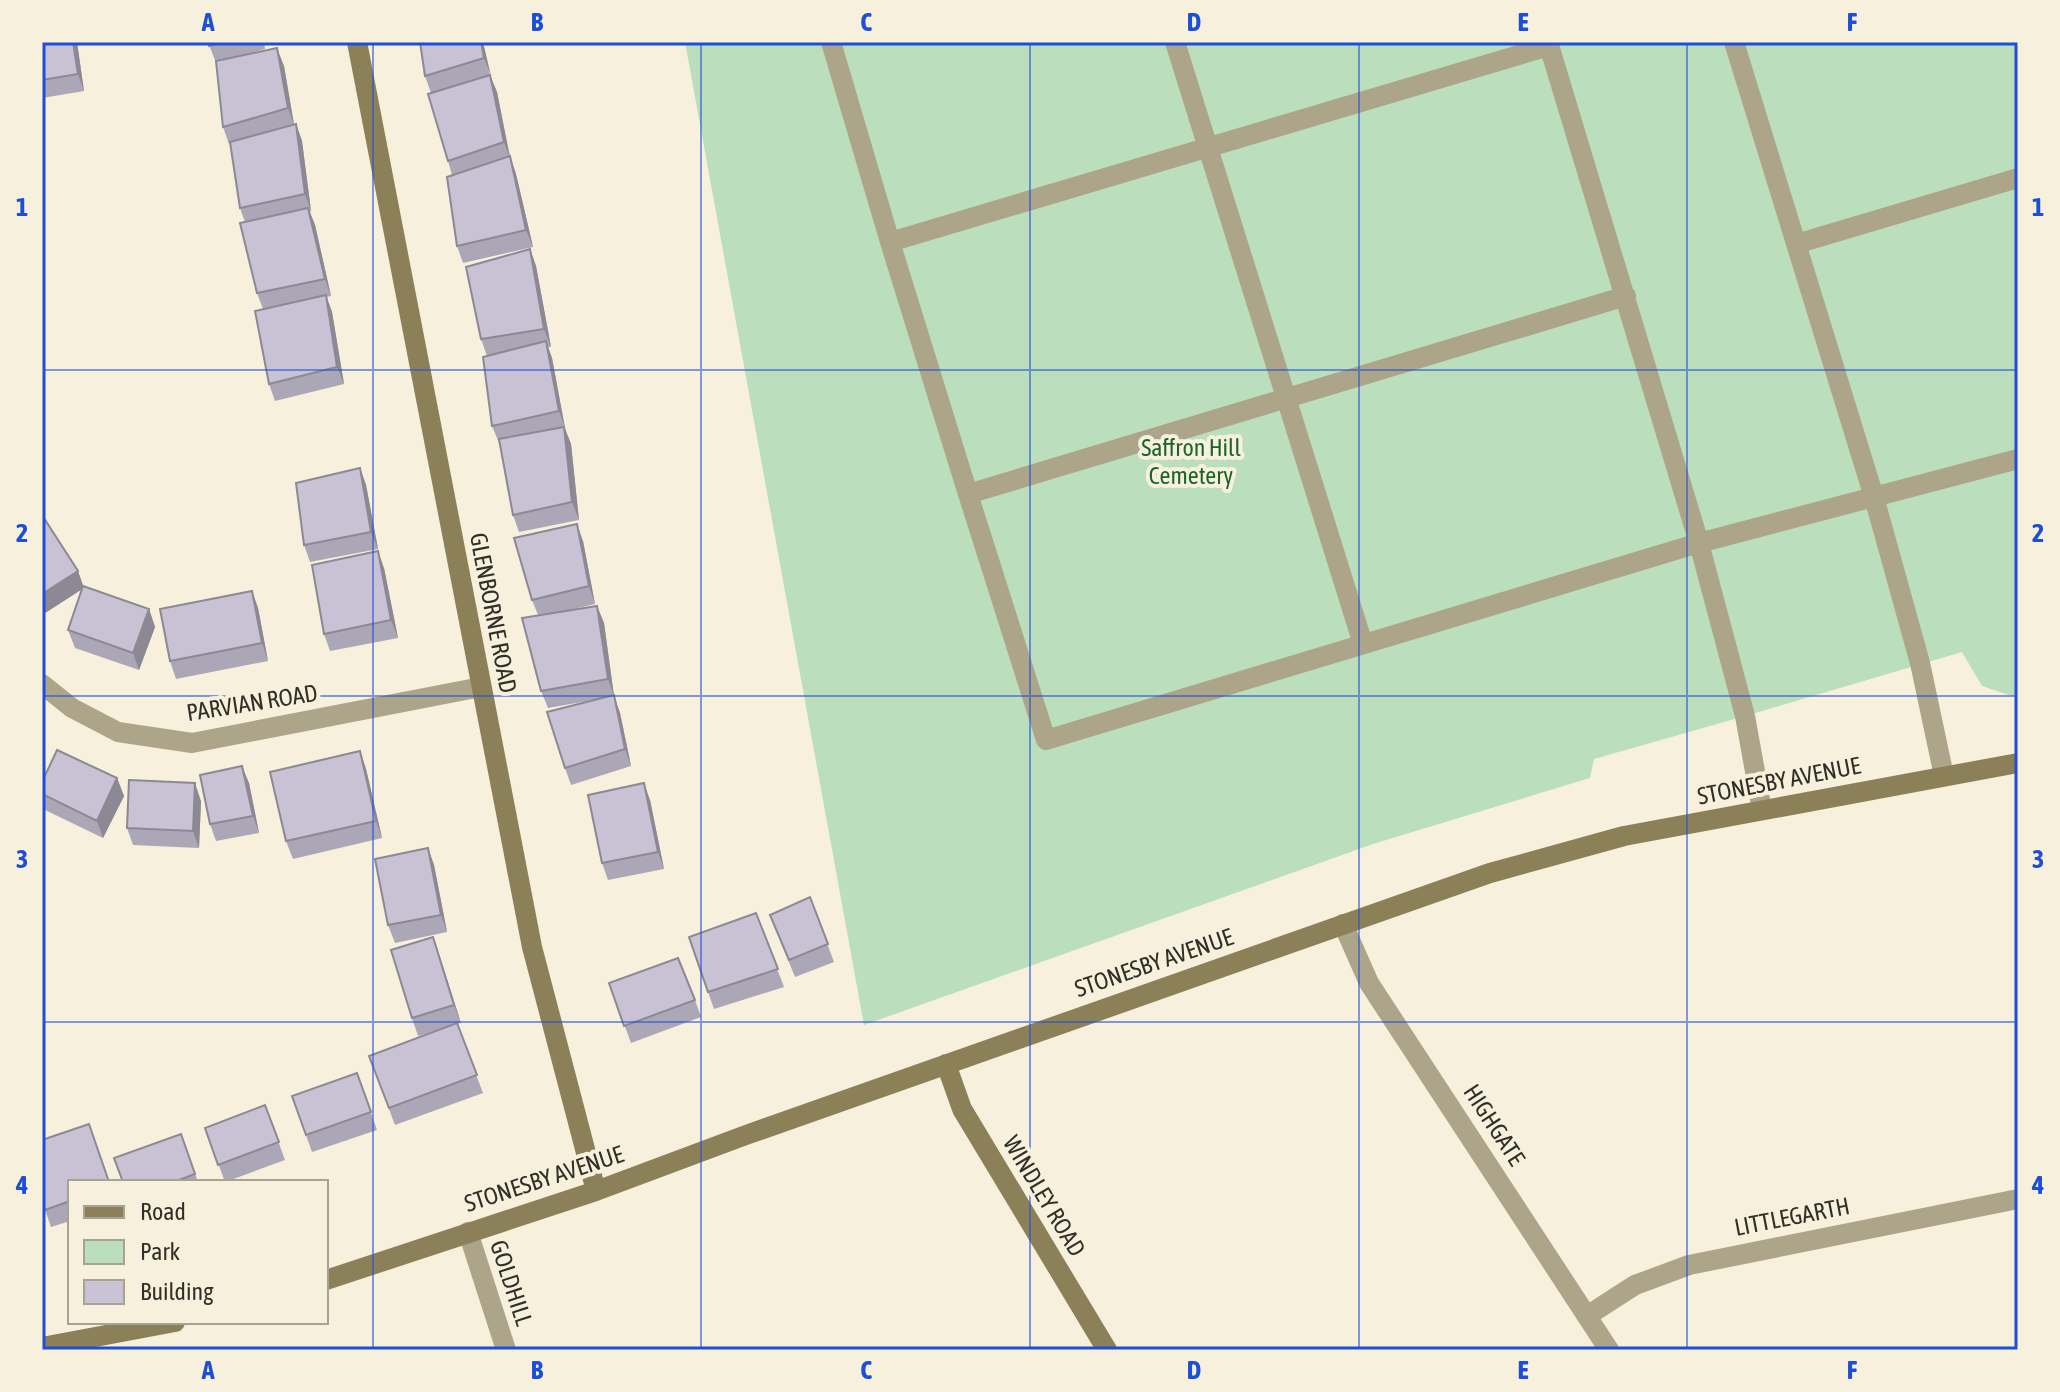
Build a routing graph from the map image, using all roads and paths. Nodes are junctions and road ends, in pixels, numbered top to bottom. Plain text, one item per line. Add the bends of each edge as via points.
1 (357, 42) edge
2 (831, 42) edge
3 (1175, 42) edge
4 (1734, 42) edge
5 (1548, 44) edge
6 (1209, 148) junction
7 (2018, 178) edge
8 (890, 242) junction
9 (1796, 244) junction
10 (1626, 296) junction
11 (1286, 398) junction
12 (2018, 459) edge
13 (968, 494) junction
14 (1874, 497) junction
15 (1699, 543) junction
16 (1363, 644) junction
17 (42, 684) edge
18 (481, 687) junction
19 (2018, 763) edge
20 (1944, 776) junction
21 (1762, 810) junction
22 (1343, 924) junction
23 (946, 1064) junction
24 (596, 1191) junction
25 (2018, 1199) edge
26 (468, 1232) junction
27 (328, 1279) edge
28 (1587, 1316) junction
29 (164, 1324) edge
30 (45, 1346) edge
31 (506, 1350) edge
32 (1107, 1350) edge
33 (1609, 1350) edge

1 - 18 main road, GLENBORNE ROAD
2 - 8 street
3 - 6 street
4 - 9 street
5 - 6 street
5 - 10 street
6 - 8 street
6 - 11 street
7 - 9 street
8 - 13 street
9 - 14 street
10 - 11 street
10 - 15 street
11 - 13 street
11 - 16 street
12 - 14 street
13 - 16 street via 1046,740
14 - 15 street
14 - 20 street via 1920,663
15 - 16 street
15 - 21 street via 1745,716
17 - 18 street, PARVIAN ROAD via 72,708 118,732 192,743
18 - 24 main road, GLENBORNE ROAD via 532,947
19 - 20 main road, STONESBY AVENUE
20 - 21 main road, STONESBY AVENUE
21 - 22 main road, STONESBY AVENUE via 1624,836 1490,873
22 - 23 main road, STONESBY AVENUE
22 - 28 street, HIGHGATE via 1369,983
23 - 24 main road, STONESBY AVENUE
23 - 32 main road, WINDLEY ROAD via 962,1109
24 - 26 main road, STONESBY AVENUE
25 - 28 street, LITTLEGARTH via 1689,1265 1635,1285
26 - 27 main road, STONESBY AVENUE
26 - 31 street, GOLDHILL
28 - 33 street, HIGHGATE
29 - 30 main road

